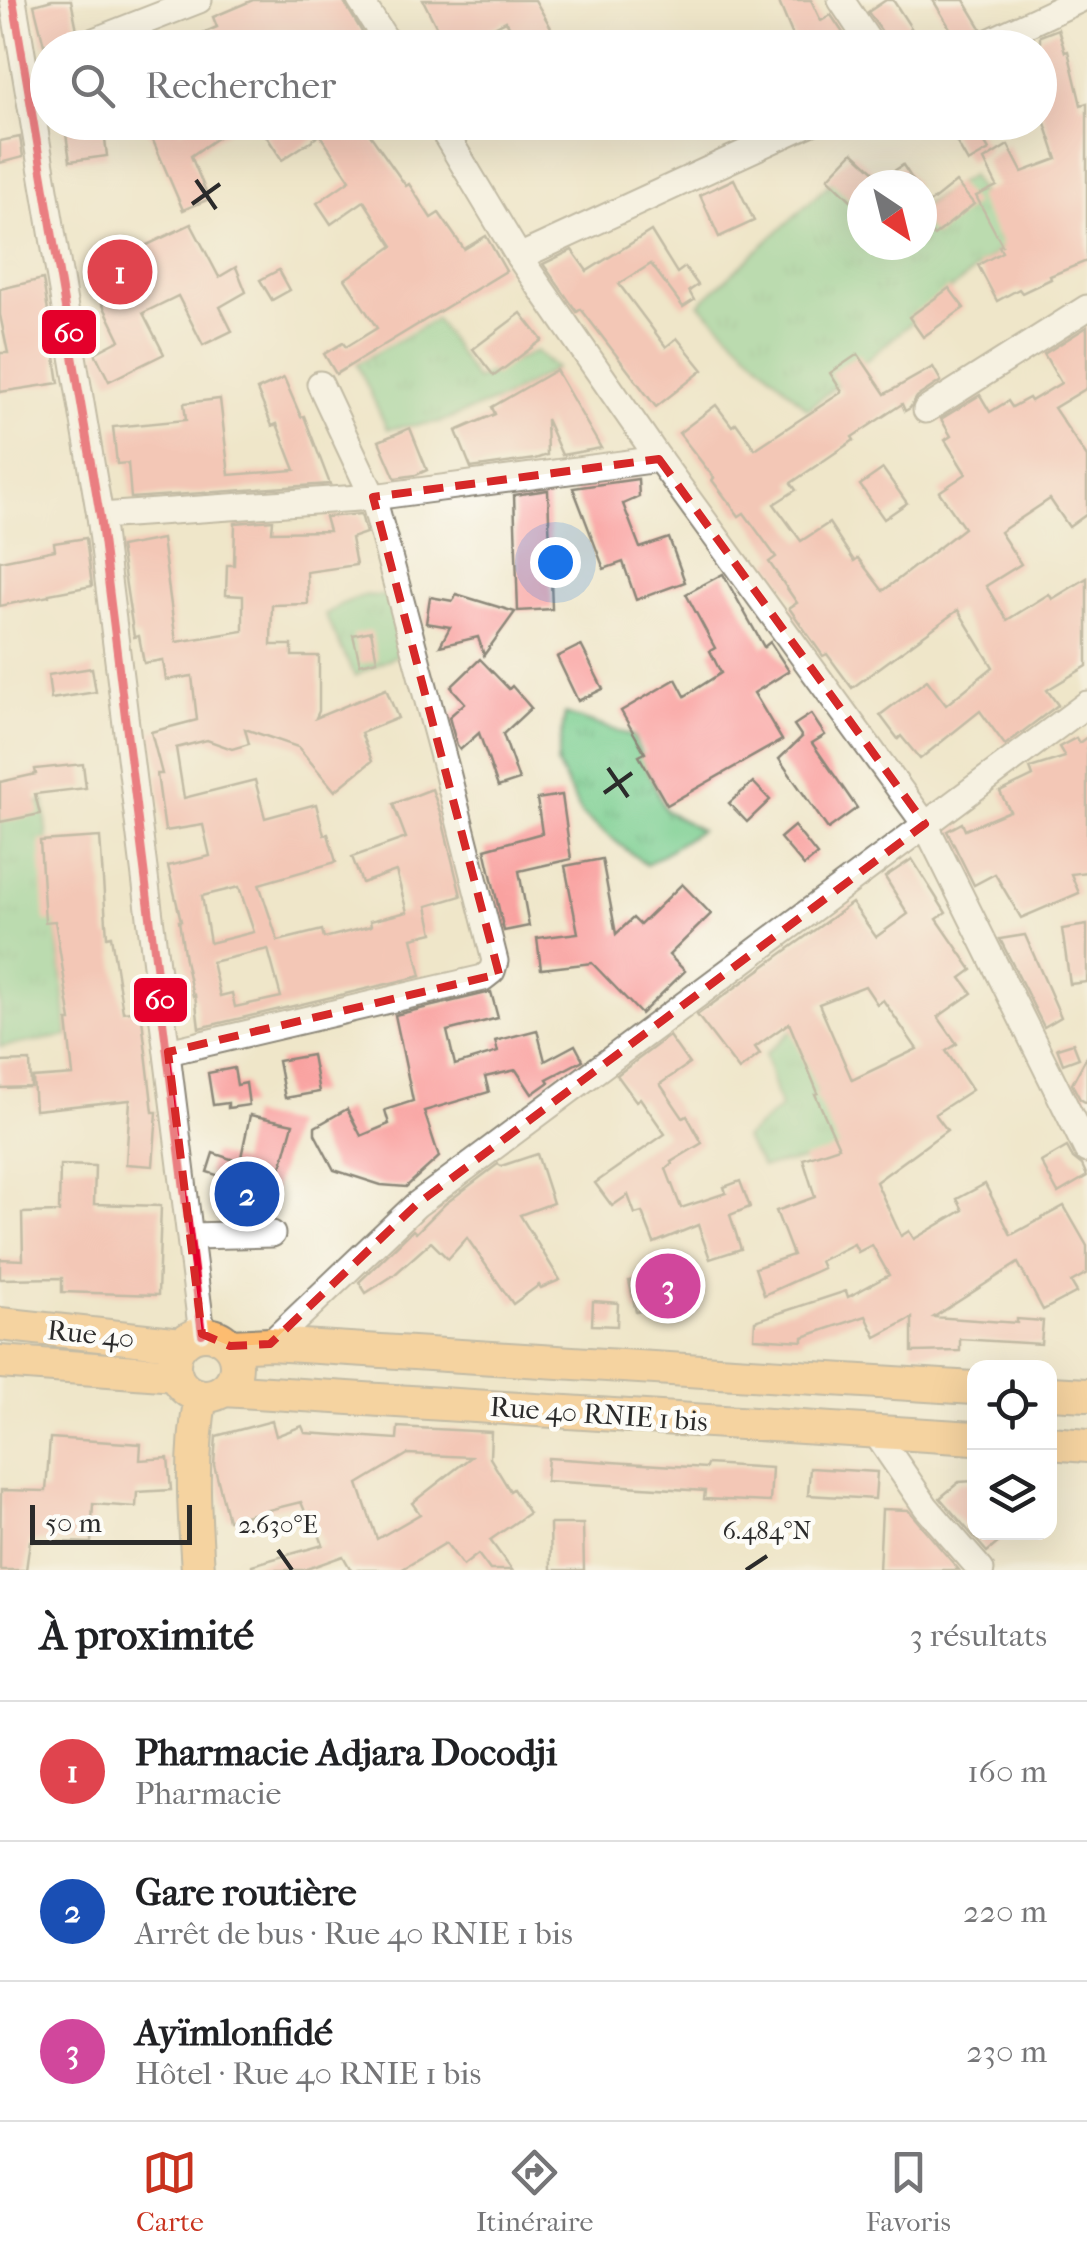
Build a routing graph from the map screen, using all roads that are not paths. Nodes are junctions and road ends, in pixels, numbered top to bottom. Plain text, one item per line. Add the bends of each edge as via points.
1 (12, 0) edge
2 (199, 0) edge
3 (360, 0) edge
4 (841, 0) edge
5 (1079, 0) edge
6 (122, 30) edge
7 (380, 30) edge
8 (860, 30) edge
9 (1015, 30) edge
10 (30, 47) edge
11 (47, 140) edge
12 (449, 140) edge
13 (773, 140) edge
14 (519, 257) junction
15 (1087, 308) edge
16 (320, 384) dead end
17 (926, 410) dead end
18 (659, 458) junction
19 (372, 498) junction
20 (100, 516) junction
21 (1087, 704) edge
22 (925, 824) junction
23 (168, 1052) junction
24 (1087, 1150) edge
25 (272, 1234) dead end
26 (191, 1236) junction
27 (0, 1324) edge
28 (270, 1344) junction
29 (0, 1362) edge
30 (202, 1364) junction
31 (967, 1388) edge
32 (1057, 1393) edge
33 (1087, 1395) edge
34 (875, 1432) junction
35 (967, 1438) edge
36 (1057, 1444) edge
37 (1087, 1446) edge
38 (198, 1570) edge
39 (981, 1570) edge

1 - 10 street
2 - 6 street
3 - 7 street
4 - 8 street
5 - 9 street
11 - 20 street
12 - 14 street
13 - 14 street
14 - 18 street
15 - 17 street
16 - 19 street
18 - 19 street
18 - 22 street
19 - 20 street
19 - 23 street via 472,867 492,971
20 - 23 street
21 - 22 street
22 - 24 street
22 - 28 street via 416,1205
23 - 26 street
25 - 26 street
26 - 30 street
27 - 30 main road, Rue 40
28 - 30 main road, Rue 40 RNIE 1 bis
28 - 31 main road, Rue 40 RNIE 1 bis
29 - 30 main road, Rue 40
30 - 34 main road, Rue 40 RNIE 1 bis
30 - 38 main road via 194,1433
32 - 33 main road
34 - 35 main road, Rue 40 RNIE 1 bis
34 - 39 street via 926,1507
36 - 37 main road

